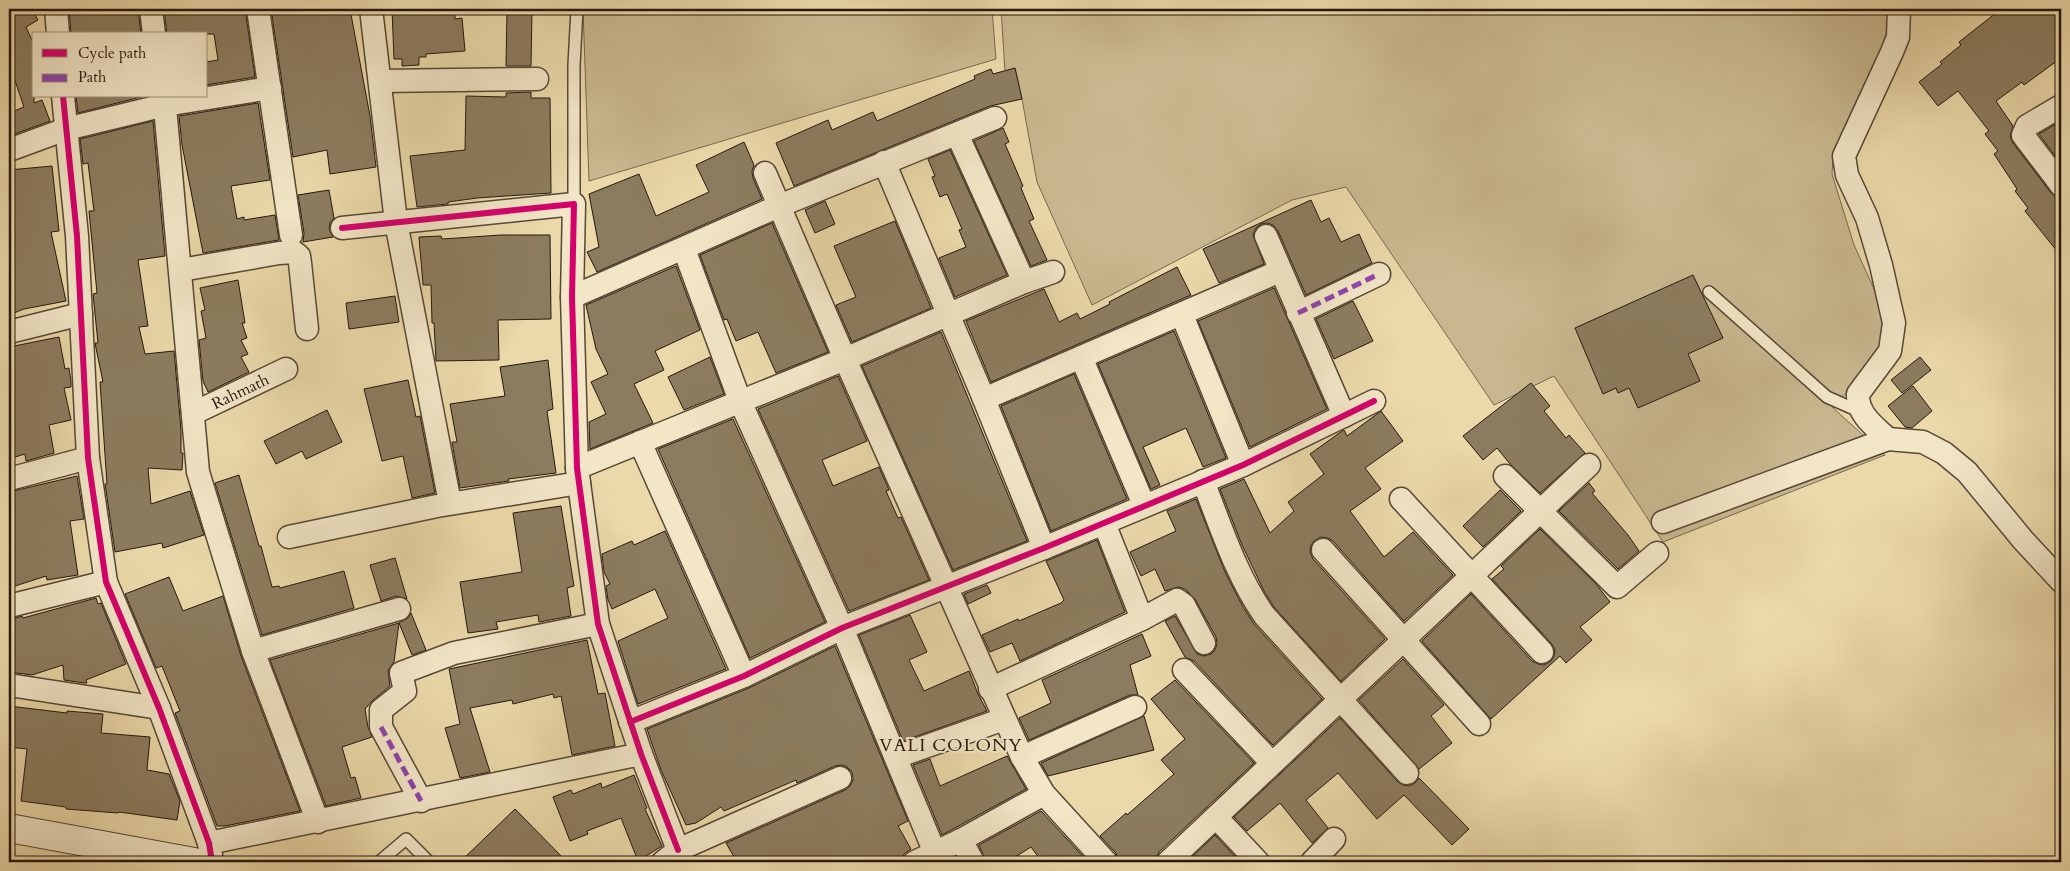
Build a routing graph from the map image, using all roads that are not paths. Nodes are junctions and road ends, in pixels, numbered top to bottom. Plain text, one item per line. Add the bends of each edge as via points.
1 (56, 9) edge
2 (151, 9) edge
3 (258, 9) edge
4 (371, 9) edge
5 (577, 9) edge
6 (1898, 9) edge
7 (58, 32) edge
8 (154, 32) edge
9 (537, 79) dead end
10 (380, 81) junction
11 (270, 88) junction
12 (208, 95) edge
13 (63, 98) edge
14 (182, 98) edge
15 (164, 100) edge
16 (2061, 106) edge
17 (995, 118) dead end
18 (66, 129) junction
19 (957, 134) junction
20 (9, 150) edge
21 (884, 162) junction
22 (765, 173) dead end
23 (2061, 185) edge
24 (574, 204) junction
25 (779, 206) junction
26 (396, 222) junction
27 (342, 228) dead end
28 (291, 235) dead end
29 (1266, 236) dead end
30 (684, 249) junction
31 (181, 270) junction
32 (1280, 271) junction
33 (1053, 272) dead end
34 (1379, 274) dead end
35 (1024, 282) junction
36 (1709, 292) dead end
37 (572, 297) junction
38 (1298, 313) junction
39 (81, 314) junction
40 (948, 314) junction
41 (1182, 315) junction
42 (307, 329) dead end
43 (9, 332) edge
44 (1081, 357) junction
45 (845, 359) junction
46 (286, 369) dead end
47 (984, 399) junction
48 (740, 401) junction
49 (1374, 402) dead end
50 (194, 413) junction
51 (1863, 413) junction
52 (1344, 416) junction
53 (1888, 439) junction
54 (640, 442) junction
55 (88, 458) junction
56 (1243, 465) junction
57 (1588, 465) dead end
58 (578, 475) junction
59 (1506, 476) dead end
60 (9, 479) edge
61 (1203, 481) junction
62 (1401, 499) dead end
63 (450, 503) junction
64 (1144, 505) junction
65 (1539, 511) junction
66 (1663, 522) dead end
67 (1104, 523) junction
68 (288, 536) dead end
69 (1044, 548) junction
70 (1323, 550) dead end
71 (1657, 553) dead end
72 (1471, 575) junction
73 (2061, 581) edge
74 (106, 582) junction
75 (947, 587) junction
76 (9, 606) edge
77 (399, 609) dead end
78 (1142, 619) junction
79 (598, 624) junction
80 (842, 628) junction
81 (1404, 638) junction
82 (1204, 643) dead end
83 (253, 651) junction
84 (1542, 652) dead end
85 (1184, 670) dead end
86 (744, 676) junction
87 (9, 685) edge
88 (990, 689) junction
89 (1340, 699) junction
90 (1135, 707) dead end
91 (158, 708) junction
92 (1004, 719) junction
93 (630, 722) junction
94 (1479, 724) dead end
95 (641, 754) junction
96 (896, 757) junction
97 (1022, 757) junction
98 (1272, 763) junction
99 (1407, 773) dead end
100 (840, 778) dead end
101 (1044, 794) junction
102 (421, 801) junction
103 (1216, 817) junction
104 (318, 822) junction
105 (9, 828) edge
106 (1334, 839) dead end
107 (961, 840) junction
108 (934, 852) junction
109 (205, 856) edge
110 (670, 856) edge
111 (129, 857) edge
112 (379, 862) edge
113 (429, 862) edge
114 (915, 862) edge
115 (973, 862) edge
116 (1106, 862) edge
117 (1168, 862) edge
118 (1258, 862) edge
119 (1312, 862) edge

1 - 7 street
2 - 8 street
3 - 11 street
4 - 10 street
5 - 24 lane
6 - 51 street via 1898,37 1844,156 1847,175 1867,218 1894,323 1890,351 1858,394
9 - 10 street
10 - 26 street
11 - 12 street
11 - 28 street
13 - 18 street
14 - 15 street
15 - 18 street
15 - 31 street
16 - 23 street via 2027,126 2023,135
17 - 19 street
18 - 20 street
18 - 39 street
19 - 21 street
19 - 35 street
21 - 25 street
21 - 40 street
22 - 25 street
24 - 26 street
24 - 37 street
25 - 30 street
25 - 45 street
26 - 27 street
26 - 63 street
29 - 32 street
30 - 37 street
30 - 48 street
31 - 42 street via 294,252 299,256
31 - 50 street
32 - 38 street
32 - 41 street
33 - 35 street
34 - 38 street
35 - 40 street
36 - 51 lane via 1827,397
37 - 58 street
38 - 52 street
39 - 43 street
39 - 55 street
40 - 45 street
40 - 47 street
41 - 44 street
41 - 56 street
44 - 47 street
44 - 64 street
45 - 48 street
45 - 75 street
46 - 50 street, Rahmath
47 - 69 street
48 - 54 street
48 - 80 street
49 - 52 street
50 - 83 street via 198,472
51 - 53 street
52 - 56 street
53 - 66 street
53 - 73 street via 1923,442 1944,453 1967,472
54 - 58 street
54 - 86 street
55 - 60 street
55 - 74 street
56 - 61 street
57 - 65 street
58 - 63 street
58 - 79 street
59 - 65 street
61 - 64 street
61 - 89 street via 1244,584 1264,616
62 - 72 street
63 - 68 street
64 - 67 street
65 - 71 street via 1617,587
65 - 72 street
67 - 69 street
67 - 78 street
69 - 75 street
70 - 81 street
72 - 81 street
72 - 84 street
74 - 76 street
74 - 91 street
75 - 80 street
75 - 88 street
77 - 83 street
78 - 82 street via 1178,600
78 - 88 street
79 - 93 street
79 - 102 street via 454,653 401,673 405,691 380,710 381,727
80 - 86 street
80 - 96 street
81 - 89 street
81 - 94 street
83 - 104 street
85 - 98 street
86 - 93 street
87 - 91 street
88 - 92 street
89 - 98 street
89 - 99 street
90 - 97 street
91 - 109 street
92 - 96 street
92 - 97 street
93 - 95 street
95 - 102 street
95 - 110 street
96 - 108 street
97 - 101 street
98 - 103 street
100 - 110 street
101 - 107 street
101 - 116 street
102 - 104 street
103 - 117 street
103 - 118 street
104 - 109 street
105 - 111 street
106 - 119 street
107 - 108 street
107 - 115 street
108 - 114 street
109 - 111 street
112 - 113 lane via 406,839

